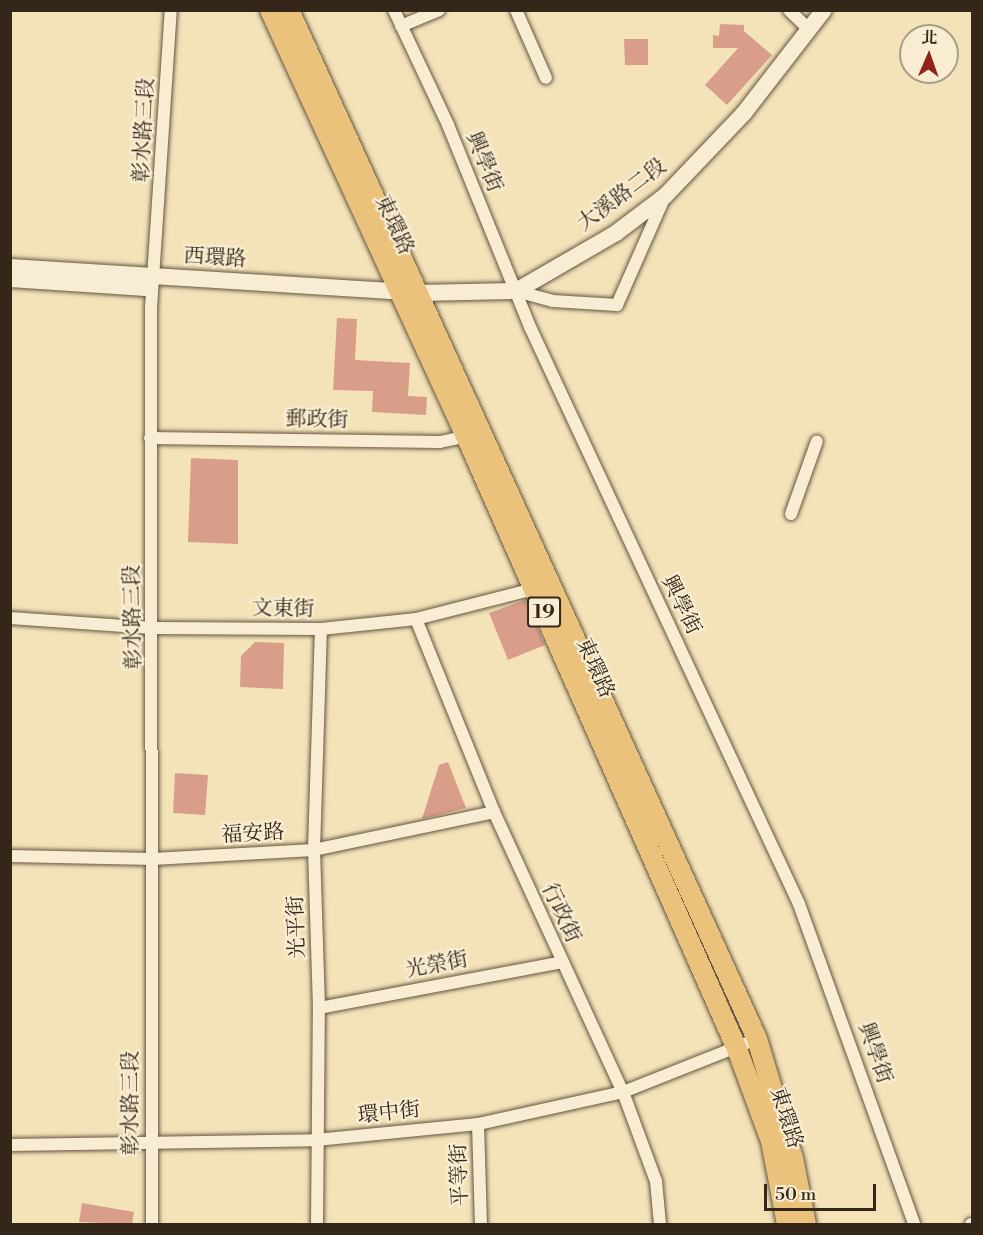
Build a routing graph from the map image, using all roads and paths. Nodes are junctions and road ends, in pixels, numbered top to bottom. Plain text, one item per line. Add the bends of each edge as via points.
1 (171, 10) edge
2 (270, 10) edge
3 (289, 10) edge
4 (394, 10) edge
5 (439, 10) edge
6 (516, 10) edge
7 (789, 10) edge
8 (824, 10) edge
9 (401, 26) junction
10 (809, 29) junction
11 (546, 78) dead end
12 (665, 196) junction
13 (10, 267) edge
14 (10, 279) edge
15 (153, 283) junction
16 (516, 291) junction
17 (406, 294) junction
18 (474, 434) junction
19 (150, 438) junction
20 (817, 441) dead end
21 (791, 514) dead end
22 (542, 586) junction
23 (10, 618) edge
24 (416, 619) junction
25 (153, 628) junction
26 (321, 629) junction
27 (494, 812) junction
28 (314, 850) junction
29 (10, 856) edge
30 (153, 859) junction
31 (562, 962) junction
32 (319, 1008) junction
33 (757, 1039) junction
34 (737, 1049) junction
35 (623, 1092) junction
36 (478, 1124) junction
37 (316, 1140) junction
38 (10, 1145) edge
39 (149, 1145) junction
40 (152, 1224) edge
41 (317, 1224) edge
42 (482, 1224) edge
43 (660, 1224) edge
44 (788, 1224) edge
45 (806, 1224) edge
46 (914, 1224) edge

1 - 15 street, 彰水路三段
2 - 17 main road, 東環路 / 19
3 - 17 main road, 東環路 / 19
4 - 9 street, 興學街
5 - 9 street
6 - 11 street
7 - 10 street
8 - 10 main road, 大溪路二段
9 - 16 street, 興學街 via 448,125
10 - 12 main road, 大溪路二段 via 744,113
12 - 16 main road, 大溪路二段 via 616,233
12 - 16 street via 617,305 554,302
13 - 15 main road, 西環路
14 - 15 main road, 西環路
15 - 17 main road, 西環路
15 - 19 street, 彰水路三段
16 - 17 main road, 大溪路二段
16 - 46 street, 興學街 via 799,904
17 - 18 main road, 東環路 / 19
18 - 19 street, 郵政街 via 440,442
18 - 22 main road, 東環路 / 19
19 - 25 street, 彰水路三段
20 - 21 street
22 - 24 street, 文東街
22 - 33 main road, 東環路 / 19
22 - 34 main road, 東環路 / 19
23 - 25 street, 文東街
24 - 26 street, 文東街
24 - 27 street, 行政街
25 - 26 street, 文東街
25 - 30 street, 彰水路三段
26 - 28 street, 光平街
27 - 28 street, 福安路
27 - 31 street, 行政街
28 - 30 street, 福安路
28 - 32 street, 光平街
29 - 30 street, 福安路
30 - 39 street, 彰水路三段
31 - 32 street, 光榮街
31 - 35 street, 行政街
32 - 37 street, 光平街
33 - 34 street, 環中街
33 - 45 main road, 東環路 / 19 via 793,1158
34 - 35 street, 環中街
34 - 44 main road, 東環路 / 19 via 771,1141
35 - 36 street, 環中街
35 - 43 street, 行政街 via 656,1181
36 - 37 street, 環中街
36 - 42 street, 平等街
37 - 39 street, 環中街
37 - 41 street, 光平街
38 - 39 street, 環中街
39 - 40 street, 彰水路三段

